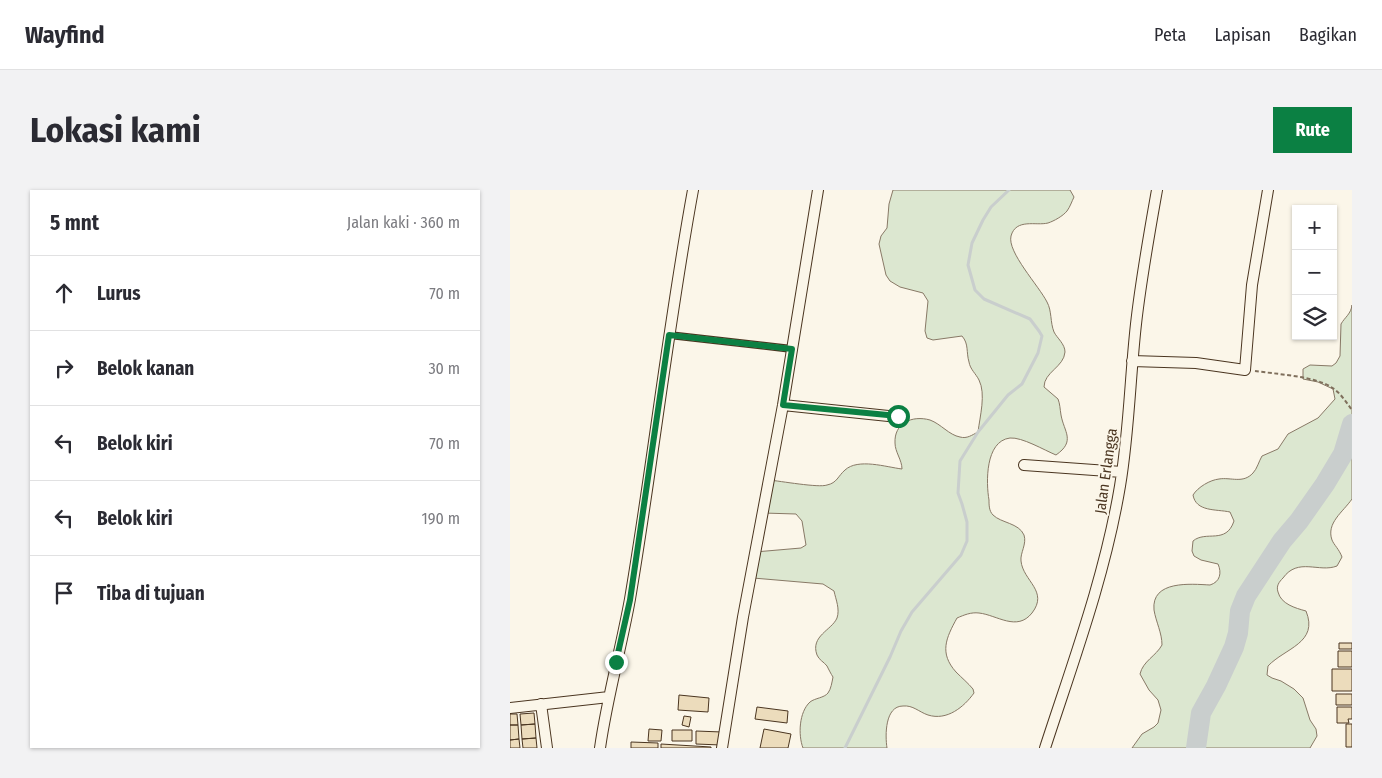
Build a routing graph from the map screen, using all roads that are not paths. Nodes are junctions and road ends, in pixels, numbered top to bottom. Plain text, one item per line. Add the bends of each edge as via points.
1 (693, 190) edge
2 (818, 190) edge
3 (1158, 190) edge
4 (1268, 190) edge
5 (669, 335) junction
6 (792, 349) junction
7 (1132, 361) junction
8 (783, 405) junction
9 (898, 416) dead end
10 (1024, 465) dead end
11 (1122, 472) junction
12 (609, 698) junction
13 (542, 704) junction
14 (510, 708) edge
15 (547, 748) edge
16 (600, 748) edge
17 (722, 748) edge
18 (1045, 748) edge

1 - 5 street
2 - 6 street
3 - 7 street, Jalan Erlangga via 1142,273
4 - 7 street via 1252,285 1245,370 1196,363
5 - 6 lane
5 - 12 street via 630,600
6 - 8 street
7 - 11 street, Jalan Erlangga
8 - 9 street
8 - 17 street
10 - 11 street
11 - 18 street, Jalan Erlangga via 1103,563
12 - 13 street
12 - 16 street
13 - 14 street
13 - 15 street

